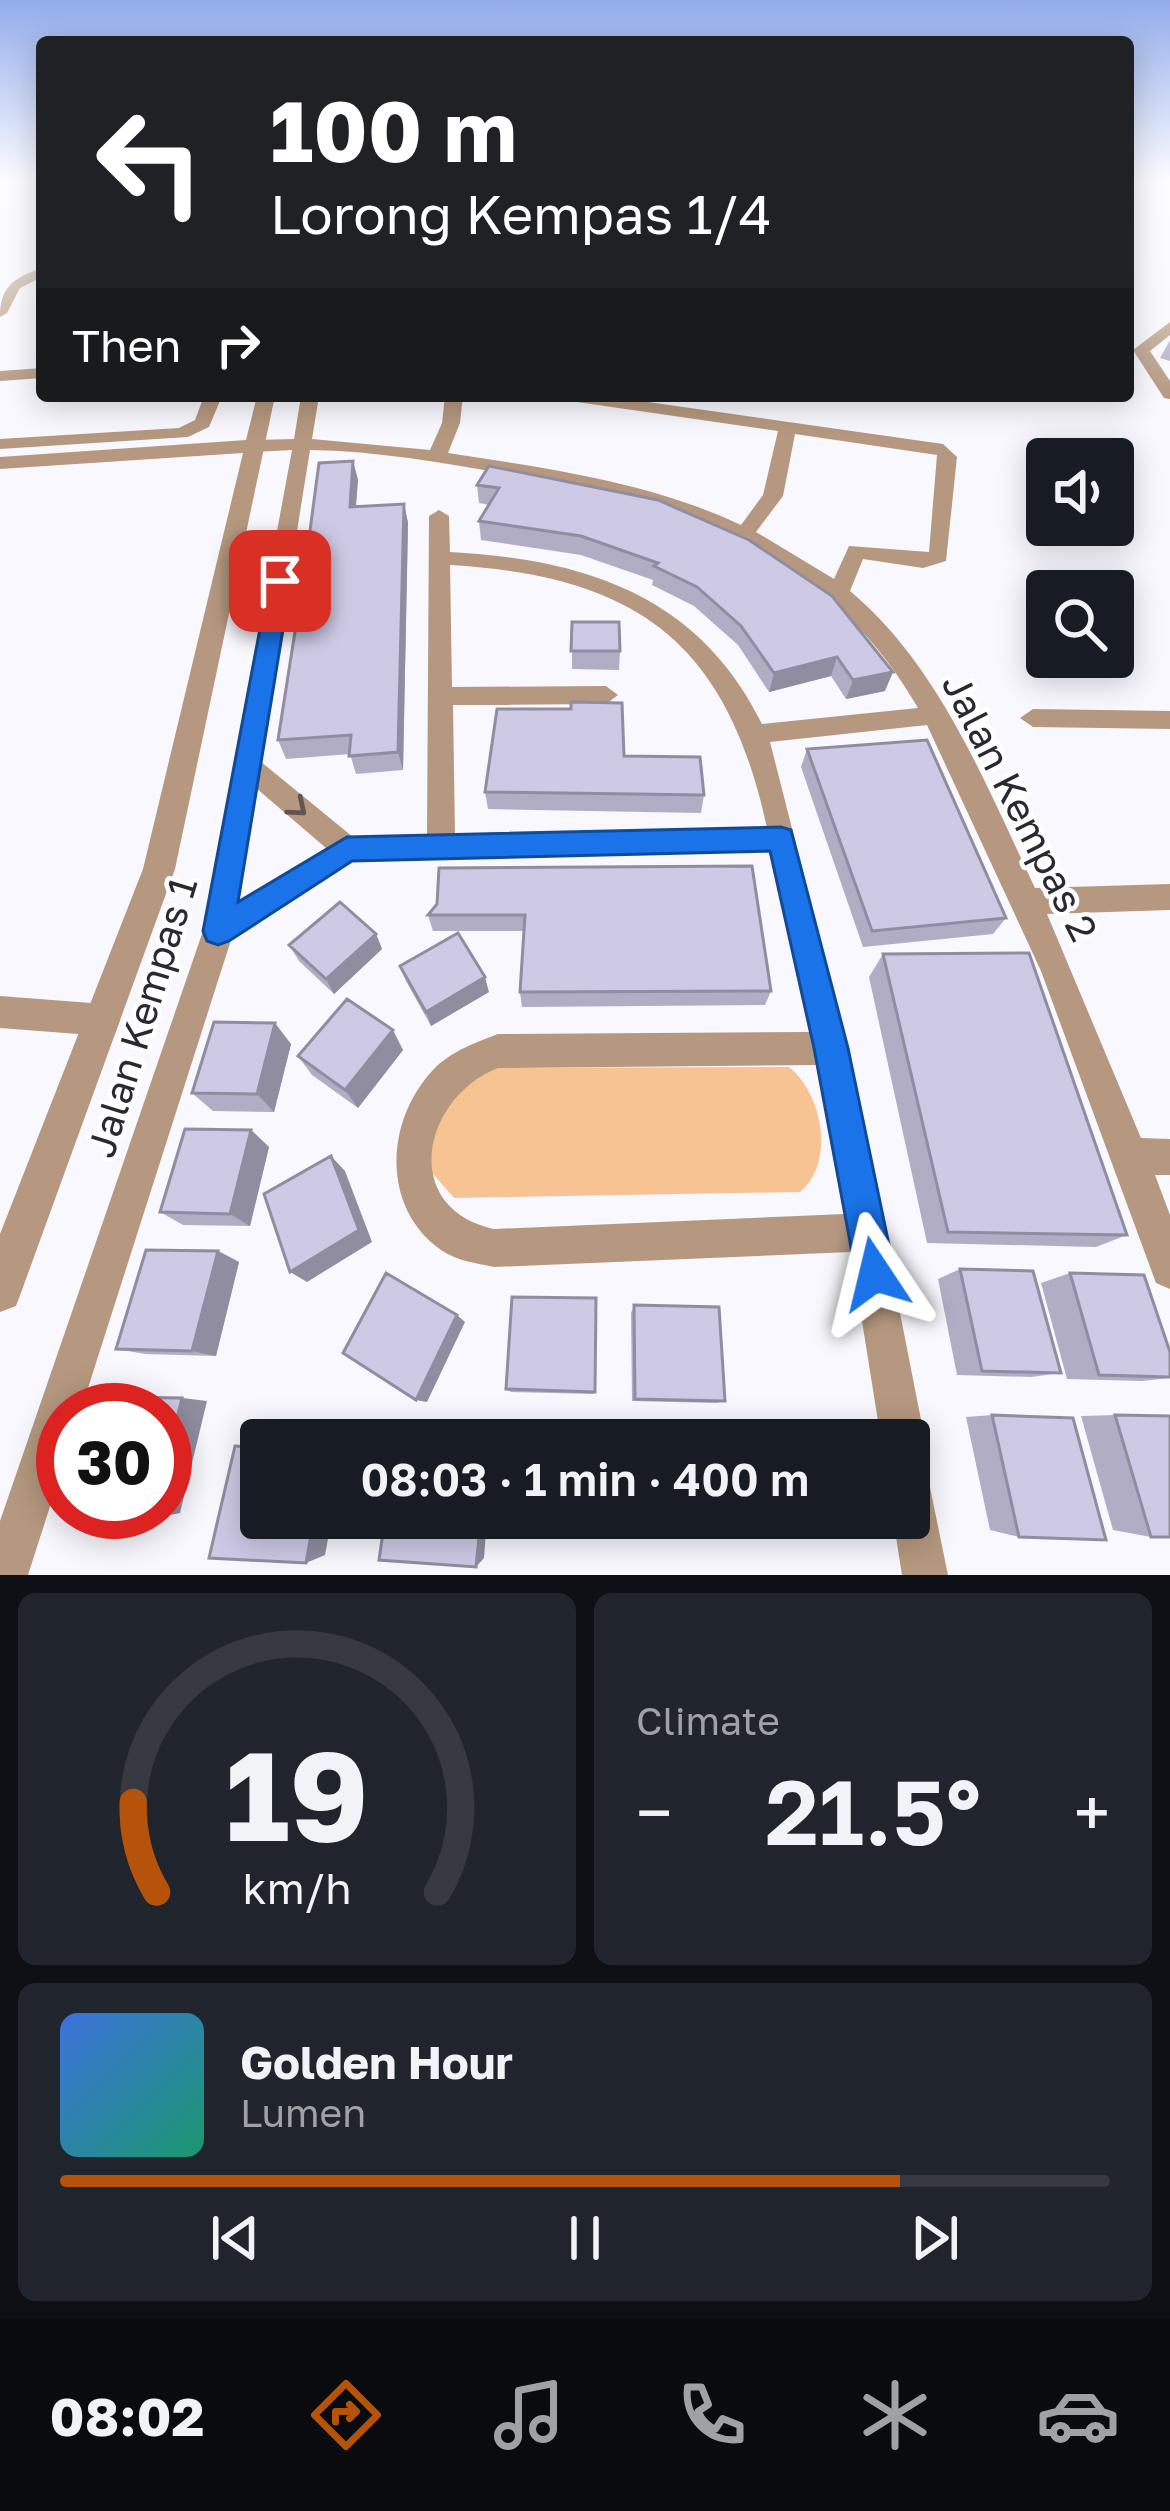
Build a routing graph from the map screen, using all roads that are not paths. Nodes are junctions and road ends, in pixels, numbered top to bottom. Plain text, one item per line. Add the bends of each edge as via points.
1 (36, 274) edge
2 (0, 313) edge
3 (1170, 327) edge
4 (36, 373) edge
5 (0, 376) edge
6 (1170, 394) edge
7 (211, 402) edge
8 (264, 402) edge
9 (309, 402) edge
10 (453, 402) edge
11 (615, 402) edge
12 (788, 425) junction
13 (303, 442) junction
14 (0, 445) edge
15 (253, 446) junction
16 (97, 447) junction
17 (437, 456) junction
18 (0, 463) edge
19 (439, 516) dead end
20 (746, 532) junction
21 (440, 558) junction
22 (838, 592) junction
23 (606, 695) dead end
24 (440, 696) junction
25 (935, 715) junction
26 (1034, 718) dead end
27 (1170, 720) edge
28 (754, 734) junction
29 (249, 767) junction
30 (781, 839) junction
31 (441, 845) junction
32 (347, 849) junction
33 (1170, 897) edge
34 (1029, 901) junction
35 (218, 931) junction
36 (0, 1012) edge
37 (104, 1020) junction
38 (831, 1048) junction
39 (1131, 1156) junction
40 (1170, 1157) edge
41 (868, 1232) junction
42 (1170, 1269) edge
43 (0, 1290) edge
44 (899, 1419) edge
45 (919, 1539) edge
46 (4, 1575) edge
47 (925, 1575) edge

1 - 2 street via 17,282
3 - 6 street via 1141,350
4 - 5 street
7 - 16 street via 203,423 189,432
8 - 15 street
9 - 13 street, Jalan Kempas 1
10 - 17 street
11 - 12 street
12 - 20 street via 773,496
12 - 22 street via 932,446 948,458 939,556 856,551
13 - 15 street, Jalan Kempas 2
13 - 17 street, Jalan Kempas 2
13 - 29 street, Jalan Kempas 1
14 - 16 street
15 - 16 street
15 - 37 street via 159,869
16 - 18 street
17 - 20 street, Jalan Kempas 2 via 650,496
19 - 21 street
20 - 22 street, Jalan Kempas 2
21 - 24 street
21 - 28 street via 542,568 653,612 727,682
22 - 25 street, Jalan Kempas 2 via 876,630
23 - 24 street
24 - 31 street
25 - 28 street
25 - 34 street, Jalan Kempas 2
26 - 27 street
28 - 30 street
29 -> 32 street
29 - 35 street, Jalan Kempas 1
30 - 31 street
30 - 38 street
31 - 32 street
32 - 35 street
33 - 34 street
34 - 39 street, Jalan Kempas 2
35 - 46 street, Jalan Kempas 1
36 - 37 street
37 - 43 street
38 - 41 street
38 - 41 street via 474,1056 422,1115 411,1160 416,1191 459,1239 494,1248
39 - 40 street
39 - 42 street, Jalan Kempas 2
41 - 44 street
45 - 47 street

